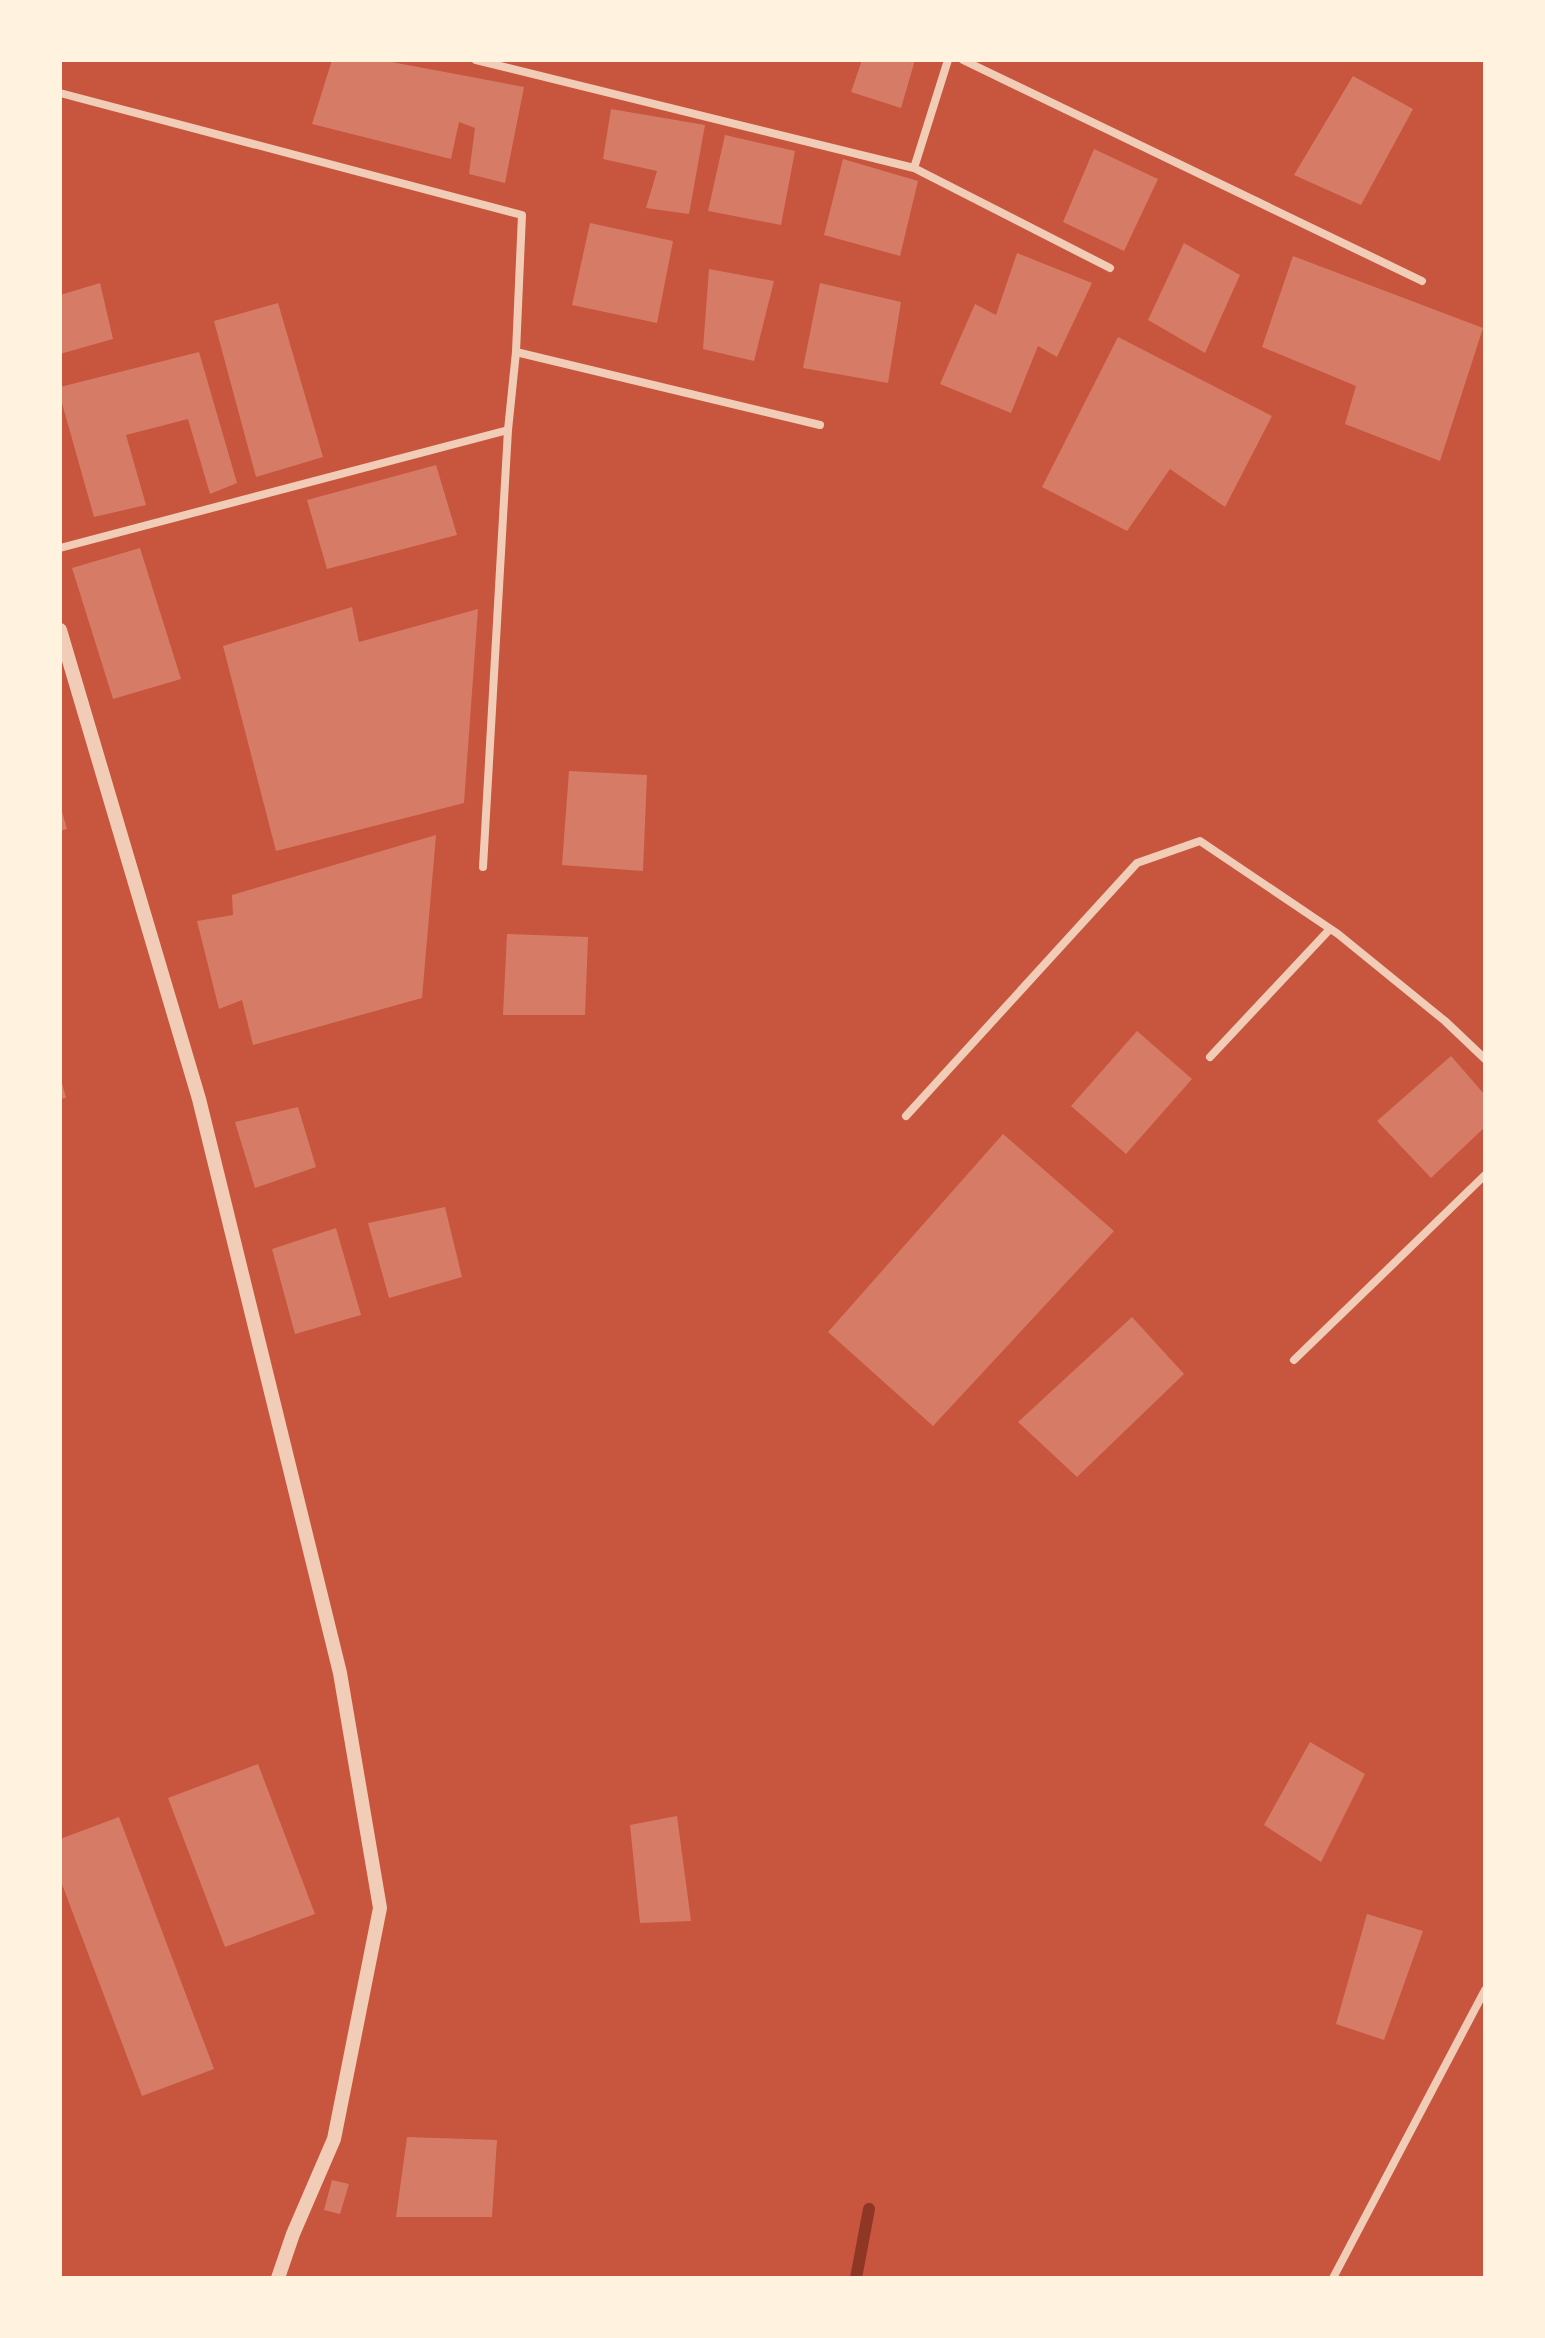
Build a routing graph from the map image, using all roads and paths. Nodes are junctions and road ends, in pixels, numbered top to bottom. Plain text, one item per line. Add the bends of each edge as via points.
1 (476, 60) edge
2 (948, 60) edge
3 (963, 60) edge
4 (60, 93) edge
5 (914, 168) junction
6 (1110, 268) dead end
7 (1422, 281) dead end
8 (516, 352) junction
9 (820, 425) dead end
10 (508, 430) junction
11 (60, 548) edge
12 (60, 630) edge
13 (483, 867) dead end
14 (1330, 929) junction
15 (1210, 1057) dead end
16 (1485, 1059) edge
17 (906, 1116) dead end
18 (1485, 1175) edge
19 (1294, 1360) dead end
20 (1485, 1990) edge
21 (278, 2278) edge
22 (1333, 2278) edge

1 - 5 street
2 - 5 street
3 - 7 street
4 - 8 street via 522,215
5 - 6 street
8 - 9 street
8 - 10 street
10 - 11 street
10 - 13 street
12 - 21 street via 199,1099 340,1673 380,1908 334,2139
14 - 15 street
14 - 16 street
14 - 17 street via 1200,841 1137,863
18 - 19 street
20 - 22 street

